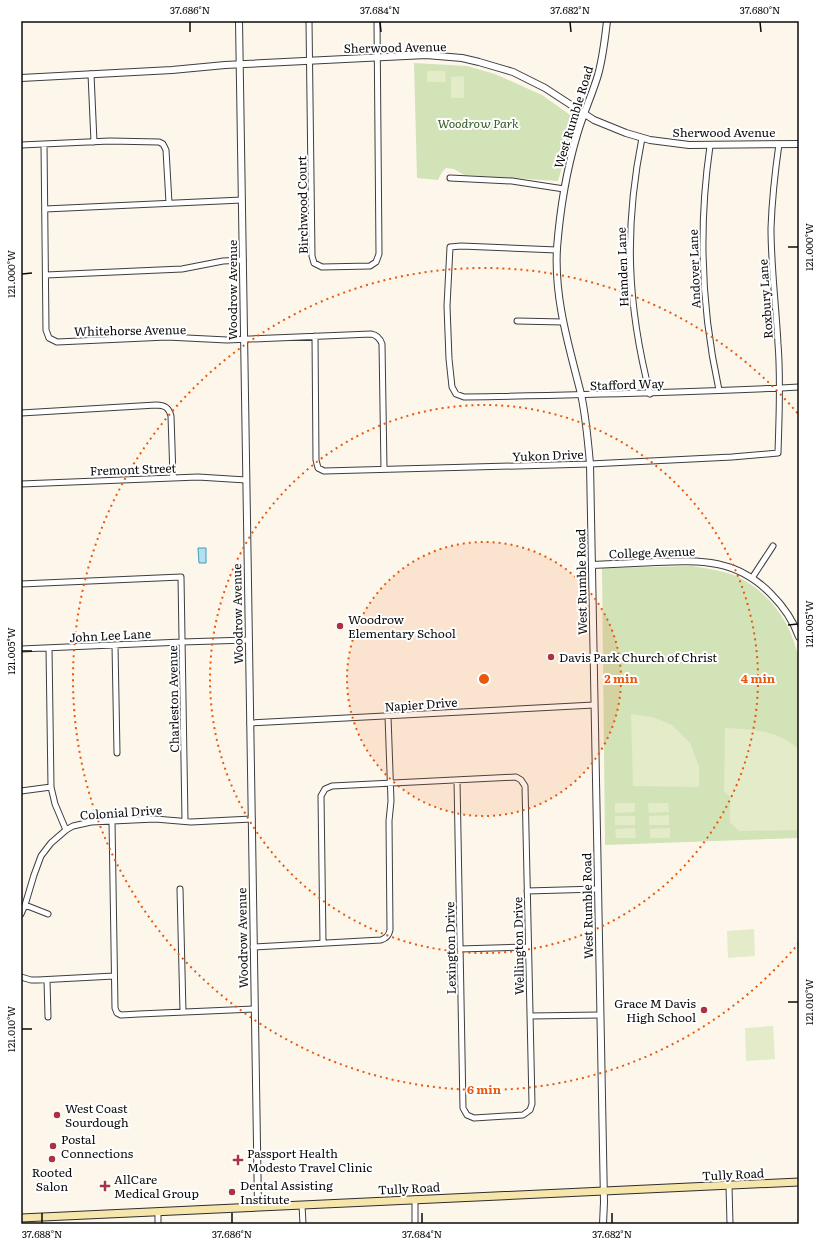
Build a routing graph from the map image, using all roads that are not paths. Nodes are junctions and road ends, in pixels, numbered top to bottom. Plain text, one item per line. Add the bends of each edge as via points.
1 (239, 21) edge
2 (309, 21) edge
3 (377, 21) edge
4 (607, 21) edge
5 (377, 58) junction
6 (309, 61) junction
7 (240, 64) junction
8 (90, 74) junction
9 (21, 78) edge
10 (583, 114) junction
11 (642, 138) junction
12 (94, 142) junction
13 (44, 144) junction
14 (779, 144) junction
15 (799, 144) edge
16 (21, 145) edge
17 (710, 146) junction
18 (450, 178) dead end
19 (564, 189) junction
20 (242, 200) junction
21 (169, 203) junction
22 (45, 208) junction
23 (557, 250) junction
24 (243, 260) junction
25 (46, 275) junction
26 (517, 321) dead end
27 (563, 322) junction
28 (315, 336) junction
29 (244, 340) junction
30 (799, 387) edge
31 (780, 388) junction
32 (718, 390) junction
33 (650, 394) junction
34 (581, 395) junction
35 (21, 413) edge
36 (778, 453) joint
37 (590, 464) junction
38 (384, 469) junction
39 (173, 477) junction
40 (246, 480) junction
41 (21, 484) edge
42 (773, 546) dead end
43 (592, 565) junction
44 (752, 578) junction
45 (21, 584) edge
46 (797, 624) edge
47 (799, 637) edge
48 (248, 640) junction
49 (182, 642) junction
50 (115, 645) junction
51 (49, 648) junction
52 (21, 649) edge
53 (594, 704) junction
54 (388, 716) junction
55 (250, 723) junction
56 (117, 753) dead end
57 (457, 780) junction
58 (391, 783) junction
59 (51, 787) junction
60 (21, 791) edge
61 (252, 819) junction
62 (112, 821) junction
63 (185, 821) junction
64 (66, 830) junction
65 (180, 889) dead end
66 (598, 889) junction
67 (527, 891) junction
68 (25, 905) junction
69 (21, 914) edge
70 (48, 914) dead end
71 (323, 943) junction
72 (253, 947) junction
73 (528, 947) junction
74 (460, 949) junction
75 (114, 976) junction
76 (21, 977) edge
77 (47, 980) junction
78 (254, 1008) junction
79 (183, 1012) junction
80 (600, 1015) junction
81 (530, 1016) junction
82 (48, 1018) dead end
83 (529, 1112) joint
84 (799, 1182) edge
85 (730, 1186) junction
86 (604, 1192) junction
87 (415, 1199) junction
88 (302, 1205) junction
89 (258, 1207) junction
90 (158, 1212) junction
91 (21, 1218) edge
92 (158, 1224) edge
93 (303, 1224) edge
94 (415, 1224) edge
95 (603, 1224) edge
96 (730, 1224) edge

1 - 7 street, Woodrow Avenue
2 - 6 street, Birchwood Court
3 - 5 street
4 - 10 street, West Rumble Road via 599,73
5 - 6 street, Sherwood Avenue
5 - 6 street, Birchwood Court via 380,254 376,262 370,266 322,267 313,260
5 - 10 street, Sherwood Avenue via 426,55 480,62 513,72 545,88
6 - 7 street, Sherwood Avenue
7 - 8 street, Sherwood Avenue
7 - 20 street, Woodrow Avenue
8 - 9 street, Sherwood Avenue
8 - 12 street
10 - 11 street, Sherwood Avenue via 609,127
10 - 19 street, West Rumble Road
11 - 17 street, Sherwood Avenue
11 - 33 street, Hamden Lane via 631,211 630,264 637,339
12 - 13 street
12 - 21 street via 157,141 163,144 166,150
13 - 16 street
13 - 22 street
14 - 15 street, Sherwood Avenue
14 - 17 street, Sherwood Avenue
14 - 31 street, Roxbury Lane via 771,236
17 - 32 street, Andover Lane via 703,202 702,262 705,314
18 - 19 street via 512,181
19 - 23 street, West Rumble Road
20 - 21 street
20 - 24 street, Woodrow Avenue
21 - 22 street
22 - 25 street
23 - 27 street, West Rumble Road
23 - 34 street, Stafford Way via 450,247 447,332 452,387 456,394 464,397
24 - 25 street via 182,269
24 - 29 street, Woodrow Avenue
25 - 29 street, Whitehorse Avenue via 46,330 49,338 57,342 167,337
26 - 27 street
27 - 34 street, West Rumble Road
28 - 29 street, Whitehorse Avenue
28 - 38 street, Whitehorse Avenue via 371,334 378,337 382,344
28 - 38 street, Yukon Drive via 316,460 319,469 326,472
29 - 40 street, Woodrow Avenue
30 - 31 street, Stafford Way
31 - 32 street, Stafford Way
31 - 36 street, Roxbury Lane
32 - 33 street, Stafford Way
33 - 34 street, Stafford Way
34 - 37 street, West Rumble Road
35 - 39 street via 165,406 171,416
36 - 37 street, Yukon Drive
37 - 38 street, Yukon Drive
37 - 43 street, West Rumble Road
39 - 40 street, Fremont Street
39 - 41 street, Fremont Street
40 - 48 street, Woodrow Avenue
42 - 44 street
43 - 44 street, College Avenue via 700,561 725,566
43 - 53 street, West Rumble Road
44 - 46 street, College Avenue via 778,601
45 - 49 street, Charleston Avenue via 181,577
46 - 47 street, College Avenue
48 - 49 street, John Lee Lane
48 - 55 street, Woodrow Avenue
49 - 50 street, John Lee Lane
49 - 63 street, Charleston Avenue
50 - 51 street, John Lee Lane
50 - 56 street
51 - 52 street, John Lee Lane
51 - 59 street
53 - 54 street, Napier Drive
53 - 66 street, West Rumble Road
54 - 55 street, Napier Drive
54 - 58 street
55 - 61 street, Woodrow Avenue
57 - 58 street
57 - 67 street, Wellington Drive via 516,777 522,780 525,786
57 - 74 street, Lexington Drive
58 - 71 street via 390,930 387,937 381,940
58 - 71 street via 332,786 324,790 321,796
59 - 60 street
59 - 64 street
61 - 63 street, Colonial Drive
61 - 72 street, Woodrow Avenue
62 - 63 street, Colonial Drive
62 - 64 street, Colonial Drive via 83,823
62 - 75 street
64 - 68 street, Colonial Drive via 41,856
65 - 79 street
66 - 67 street
66 - 80 street, West Rumble Road
67 - 73 street, Wellington Drive
68 - 69 street, Colonial Drive
68 - 70 street
71 - 72 street
72 - 78 street, Woodrow Avenue
73 - 74 street
73 - 81 street, Wellington Drive
74 - 83 street, Lexington Drive via 463,1108 467,1115 474,1118 523,1116
75 - 77 street
75 - 79 street via 117,1013 121,1015
76 - 77 street
77 - 82 street
78 - 79 street
78 - 89 street, Woodrow Avenue
80 - 81 street
80 - 86 street, West Rumble Road
81 - 83 street, Wellington Drive via 532,1104
84 - 85 main road, Tully Road
85 - 86 main road, Tully Road
85 - 96 street
86 - 87 main road, Tully Road
86 - 95 street, West Rumble Road
87 - 88 main road, Tully Road
87 - 94 street
88 - 89 main road, Tully Road
88 - 93 street
89 - 90 main road, Tully Road
90 - 91 main road, Tully Road
90 - 92 street

